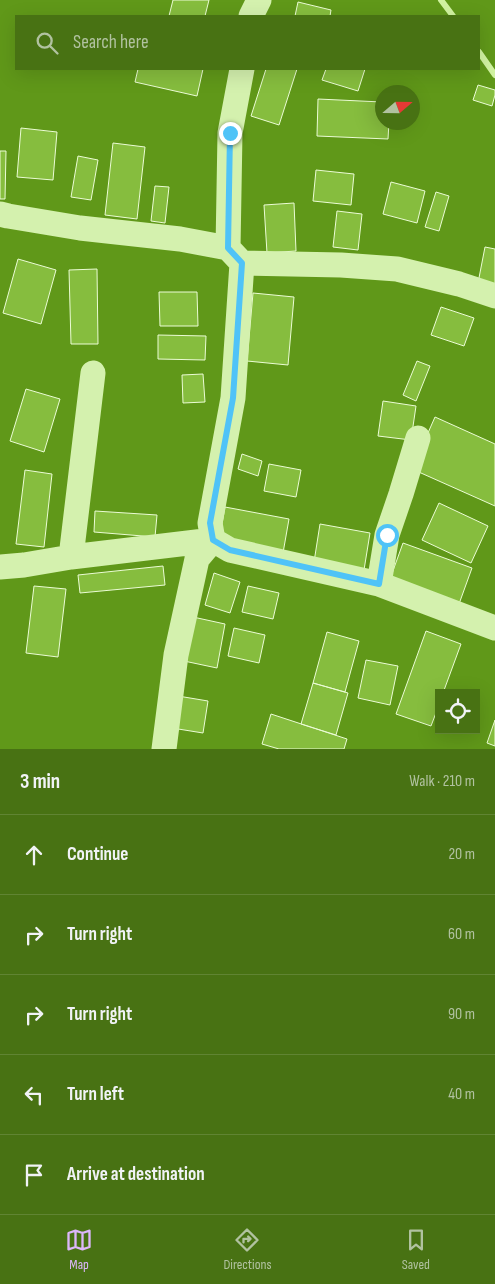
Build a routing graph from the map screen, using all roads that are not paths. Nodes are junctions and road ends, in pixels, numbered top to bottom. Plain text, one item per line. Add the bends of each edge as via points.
1 (259, 0) edge
2 (252, 15) edge
3 (242, 70) edge
4 (0, 214) edge
5 (235, 256) junction
6 (495, 296) edge
7 (93, 373) dead end
8 (418, 438) dead end
9 (213, 540) junction
10 (71, 557) junction
11 (0, 567) edge
12 (379, 584) junction
13 (495, 628) edge
14 (164, 749) edge

1 - 2 street
3 - 5 street via 230,133
4 - 5 street via 80,228 180,239
5 - 6 street via 396,269
5 - 9 street via 233,398 210,523
7 - 10 street
8 - 12 street via 387,535
9 - 10 street
9 - 12 street via 230,550
9 - 14 street via 197,560 176,655
10 - 11 street
12 - 13 street

